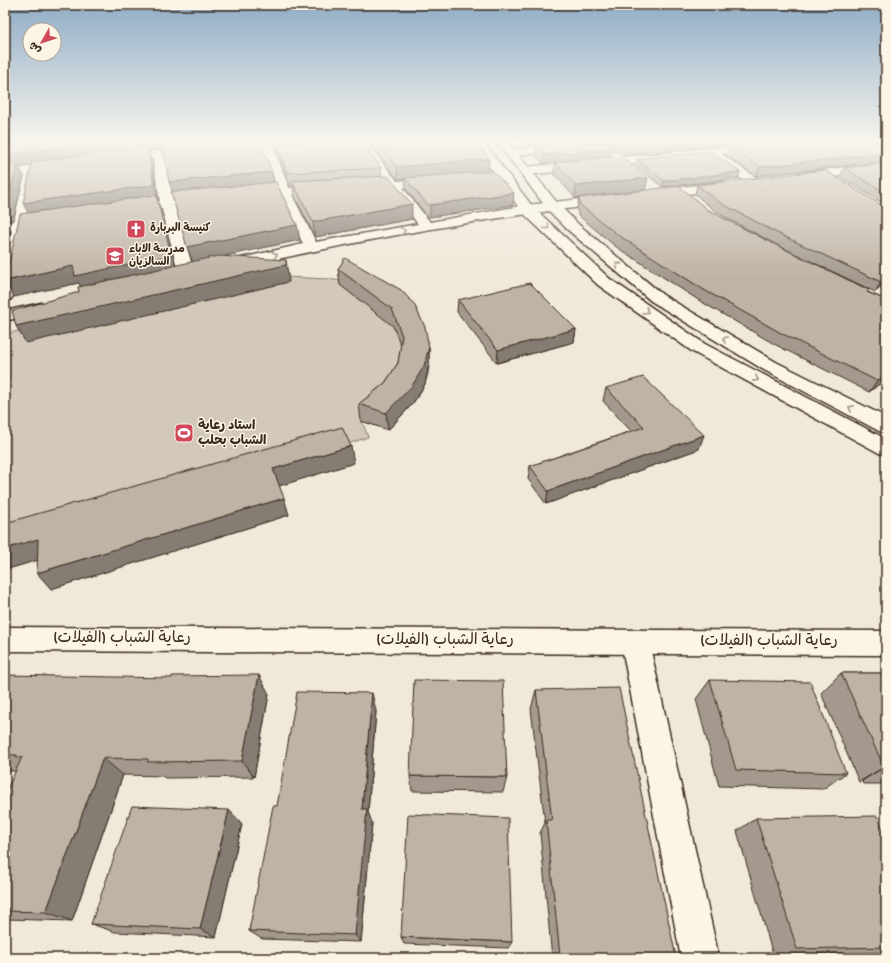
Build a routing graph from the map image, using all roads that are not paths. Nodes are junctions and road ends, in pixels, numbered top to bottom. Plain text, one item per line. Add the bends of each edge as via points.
1 (28, 188) edge
2 (164, 188) edge
3 (283, 188) edge
4 (338, 188) edge
5 (395, 188) edge
6 (505, 188) edge
7 (539, 188) edge
8 (653, 188) edge
9 (705, 188) edge
10 (284, 191) junction
11 (680, 191) junction
12 (660, 194) junction
13 (237, 196) edge
14 (637, 196) edge
15 (214, 198) edge
16 (622, 198) edge
17 (692, 201) edge
18 (167, 203) junction
19 (553, 207) junction
20 (527, 209) junction
21 (116, 211) edge
22 (57, 219) edge
23 (21, 224) junction
24 (5, 227) edge
25 (427, 227) junction
26 (311, 247) junction
27 (217, 268) edge
28 (202, 272) edge
29 (187, 275) junction
30 (172, 278) edge
31 (5, 296) edge
32 (50, 306) edge
33 (5, 316) edge
34 (886, 426) edge
35 (886, 448) edge
36 (5, 639) edge
37 (635, 642) junction
38 (886, 643) edge
39 (700, 958) edge

1 - 23 street
2 - 18 street
3 - 10 street
4 - 10 street
5 - 25 street
6 - 20 street
7 - 19 street
8 - 12 street
9 - 11 street
10 - 13 street
10 - 26 street
11 - 12 street
11 - 17 street
12 - 14 street
15 - 18 street
16 - 19 street
18 - 21 street
18 - 29 street
19 - 20 street
34 -> 19 street via 770,366 657,298
20 - 25 street
20 -> 35 street via 604,282 699,348
22 - 23 street
23 - 24 street
23 - 31 street
26 -> 25 street
27 -> 26 street
28 - 29 street
29 - 30 street
32 - 33 street
36 - 37 street, رعاية الشباب (الفيلات)
37 - 38 street, رعاية الشباب (الفيلات)
37 - 39 street

